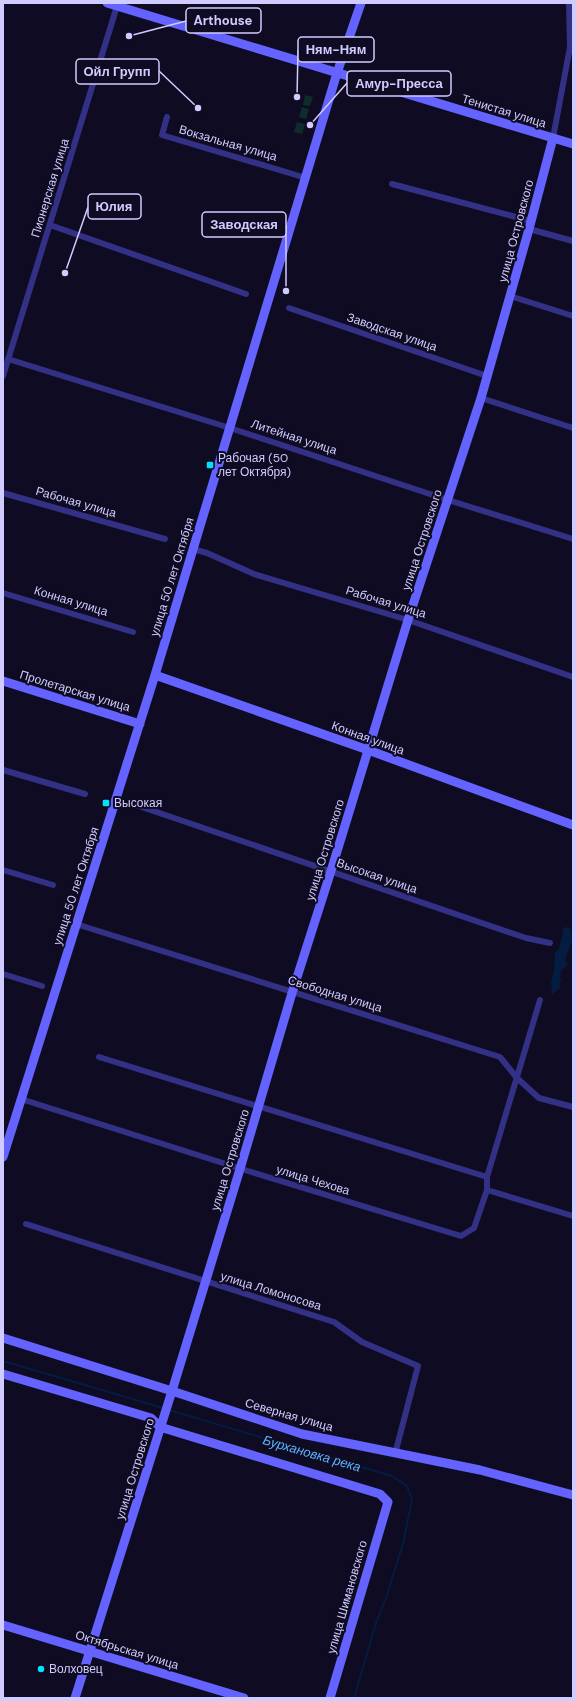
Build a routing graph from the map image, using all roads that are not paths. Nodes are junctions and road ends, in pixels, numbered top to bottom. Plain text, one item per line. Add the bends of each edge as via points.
1 (107, 3) edge
2 (361, 3) edge
3 (569, 3) edge
4 (117, 6) junction
5 (337, 73) junction
6 (167, 117) dead end
7 (553, 138) junction
8 (573, 144) edge
9 (306, 178) junction
10 (392, 184) dead end
11 (50, 225) junction
12 (530, 225) junction
13 (573, 241) edge
14 (246, 294) dead end
15 (510, 296) junction
16 (290, 308) dead end
17 (573, 316) edge
18 (8, 359) junction
19 (3, 376) edge
20 (488, 376) junction
21 (481, 398) junction
22 (230, 428) junction
23 (573, 428) edge
24 (3, 493) edge
25 (448, 500) junction
26 (573, 538) edge
27 (165, 539) dead end
28 (193, 549) junction
29 (3, 593) edge
30 (408, 620) junction
31 (133, 632) dead end
32 (155, 675) junction
33 (573, 677) edge
34 (3, 681) edge
35 (140, 724) junction
36 (368, 750) junction
37 (3, 770) edge
38 (85, 794) dead end
39 (130, 803) dead end
40 (573, 825) edge
41 (3, 870) edge
42 (331, 871) junction
43 (53, 885) dead end
44 (76, 924) junction
45 (550, 943) dead end
46 (3, 974) edge
47 (42, 986) dead end
48 (292, 993) junction
49 (540, 1000) dead end
50 (99, 1057) dead end
51 (517, 1078) junction
52 (21, 1099) junction
53 (258, 1106) junction
54 (573, 1107) edge
55 (3, 1157) edge
56 (240, 1169) junction
57 (487, 1177) junction
58 (487, 1190) junction
59 (573, 1216) edge
60 (26, 1224) dead end
61 (205, 1282) junction
62 (3, 1338) edge
63 (3, 1374) edge
64 (172, 1391) junction
65 (161, 1424) junction
66 (395, 1454) junction
67 (573, 1495) edge
68 (3, 1624) edge
69 (91, 1651) junction
70 (75, 1698) edge
71 (244, 1698) edge
72 (330, 1698) edge

1 - 4 street, Тенистая улица
2 - 5 street, улица 50 лет Октября
3 - 7 street, улица Островского via 570,47
4 - 5 street, Тенистая улица
4 - 11 street, Пионерская улица
5 - 7 street, Тенистая улица
5 - 9 street, улица 50 лет Октября
6 - 9 street, Вокзальная улица via 162,135
7 - 8 street, Тенистая улица
7 - 12 street, улица Островского
9 - 22 street, улица 50 лет Октября
10 - 12 street
11 - 14 street
11 - 18 street, Пионерская улица
12 - 13 street
12 - 15 street, улица Островского
15 - 17 street
15 - 20 street, улица Островского
16 - 20 street, Заводская улица
18 - 19 street, Пионерская улица
18 - 22 street, Литейная улица
20 - 21 street, улица Островского
21 - 23 street
21 - 25 street, улица Островского
22 - 25 street, Литейная улица
22 - 28 street, улица 50 лет Октября
24 - 27 street, Рабочая улица
25 - 26 street, Литейная улица
25 - 30 street, улица Островского
28 - 30 street, Рабочая улица via 254,574
28 - 32 street, улица 50 лет Октября
29 - 31 street, Конная улица
30 - 33 street, Рабочая улица
30 - 36 street, улица Островского
32 - 35 street, улица 50 лет Октября
32 - 36 street, Конная улица
34 - 35 street, Пролетарская улица
35 - 44 street, улица 50 лет Октября
36 - 40 street, Конная улица
36 - 42 street, улица Островского
37 - 38 street
39 - 42 street, Высокая улица
41 - 43 street
42 - 45 street, Высокая улица via 526,938
42 - 48 street, улица Островского
44 - 48 street, Свободная улица
44 - 52 street, улица 50 лет Октября
46 - 47 street
48 - 51 street, Свободная улица via 500,1057
48 - 53 street, улица Островского
49 - 51 street, улица Чехова
50 - 53 street
51 - 54 street, Свободная улица via 538,1098
51 - 57 street, улица Чехова
52 - 55 street, улица 50 лет Октября
52 - 56 street, улица Чехова
53 - 56 street, улица Островского
53 - 57 street
56 - 58 street, улица Чехова via 461,1236 474,1228
56 - 61 street, улица Островского
57 - 58 street, улица Чехова
58 - 59 street
60 - 61 street, улица Ломоносова
61 - 64 street, улица Островского
61 - 66 street, улица Ломоносова via 334,1322 362,1342 418,1366
62 - 64 street, Северная улица
63 - 65 street via 151,1418
64 - 65 street, улица Островского
64 - 66 street, Северная улица via 302,1434
65 - 69 street, улица Островского
65 - 72 street, улица Шимановского via 380,1494 388,1502
66 - 67 street, Северная улица via 480,1470
68 - 69 street, Октябрьская улица
69 - 70 street, улица Островского
69 - 71 street, Октябрьская улица

